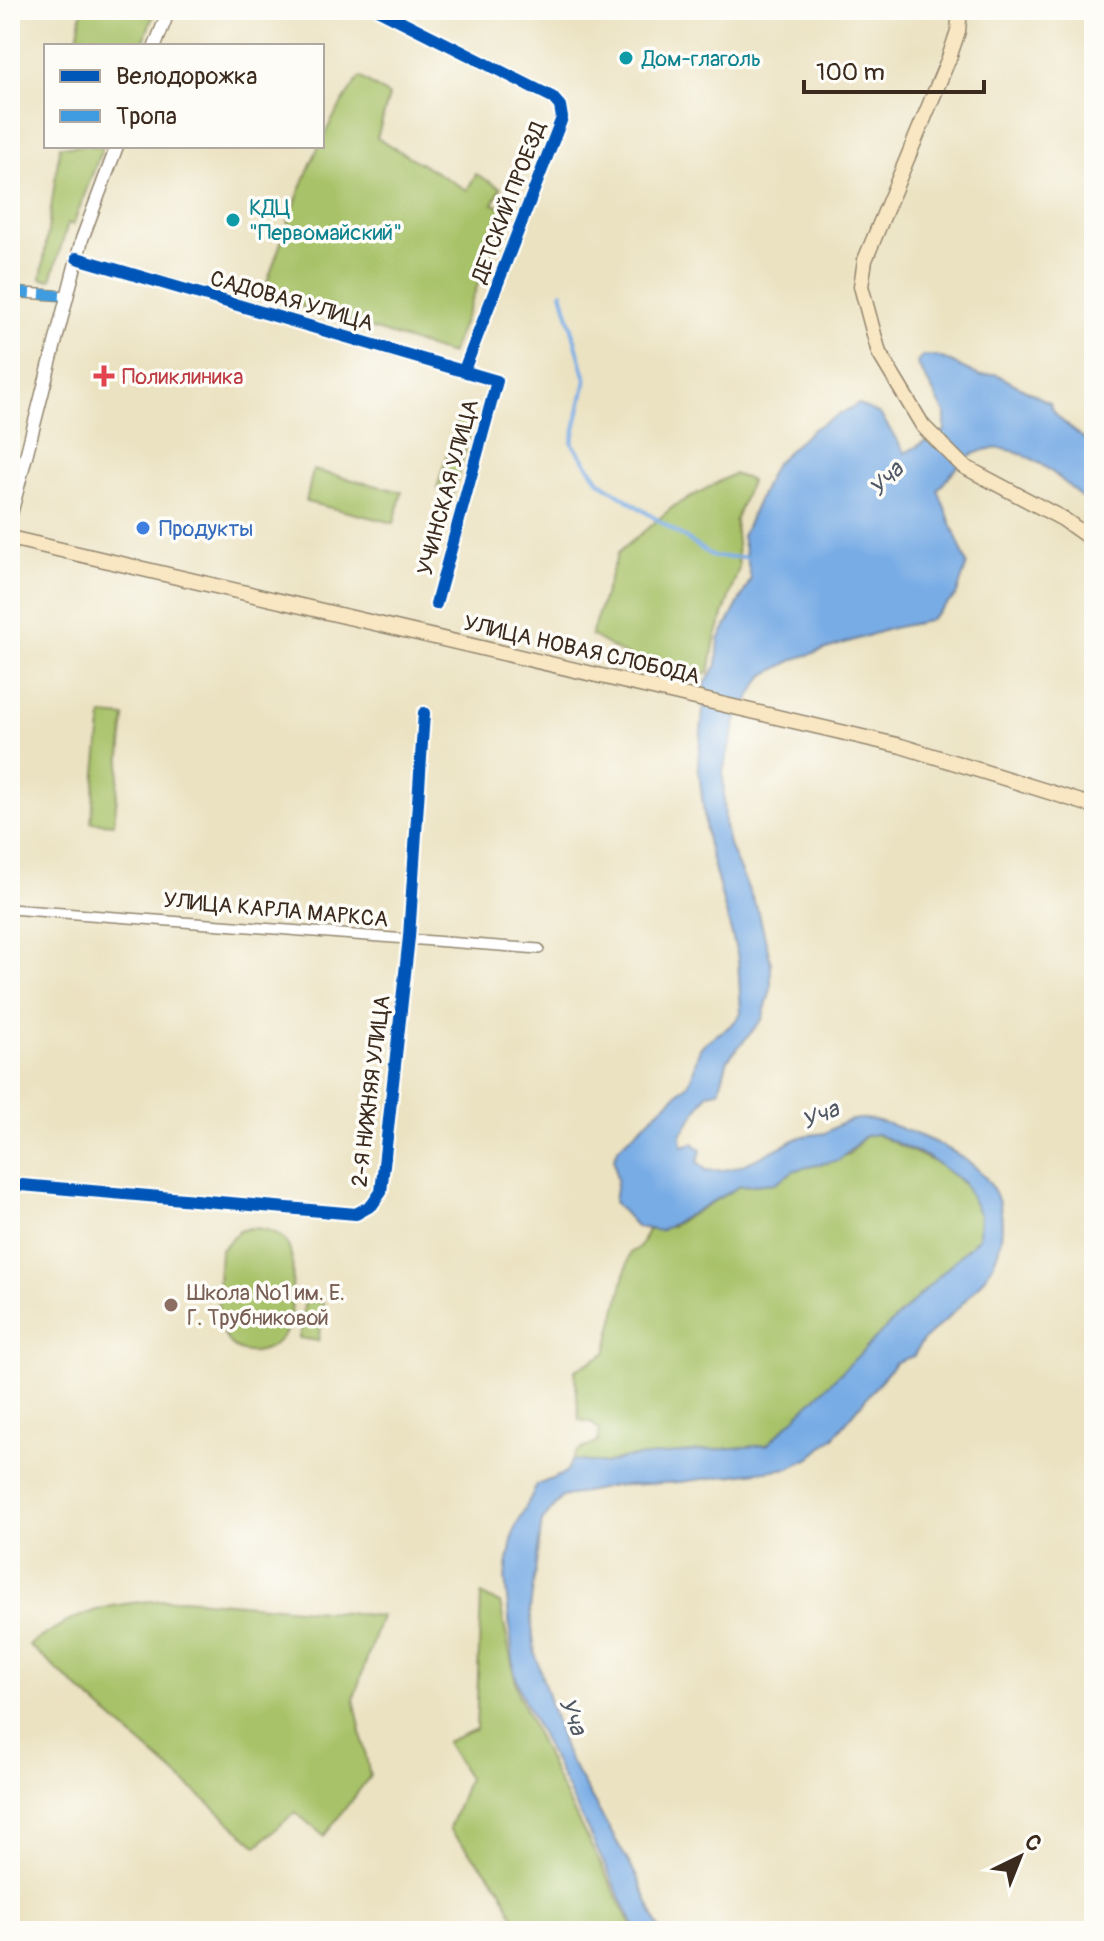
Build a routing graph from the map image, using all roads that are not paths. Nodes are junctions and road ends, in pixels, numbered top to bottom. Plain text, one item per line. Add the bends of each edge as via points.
1 (169, 10) edge
2 (379, 10) edge
3 (960, 10) edge
4 (156, 44) edge
5 (116, 148) edge
6 (77, 258) junction
7 (10, 292) edge
8 (67, 296) junction
9 (464, 370) junction
10 (497, 381) joint
11 (10, 518) edge
12 (10, 538) edge
13 (1094, 541) edge
14 (436, 604) dead end
15 (424, 713) dead end
16 (1094, 806) edge
17 (10, 909) edge
18 (409, 937) junction
19 (539, 949) dead end
20 (10, 1184) edge

1 - 4 street
2 - 9 street, ДЕТСКИЙ ПРОЕЗД via 552,97 560,106 562,118
3 - 13 main road via 949,58 865,260 861,286 879,353 923,426 963,466
5 - 6 street
6 - 8 street
6 - 9 street, САДОВАЯ УЛИЦА
7 - 8 street
8 - 11 street
9 - 10 street, САДОВАЯ УЛИЦА
10 - 14 street, УЧИНСКАЯ УЛИЦА
12 - 16 main road, УЛИЦА НОВАЯ СЛОБОДА via 901,746
15 - 18 street, 2-Я НИЖНЯЯ УЛИЦА
17 - 18 street, УЛИЦА КАРЛА МАРКСА
18 - 19 street, УЛИЦА КАРЛА МАРКСА
18 - 20 street, 2-Я НИЖНЯЯ УЛИЦА via 381,1192 372,1205 356,1214

